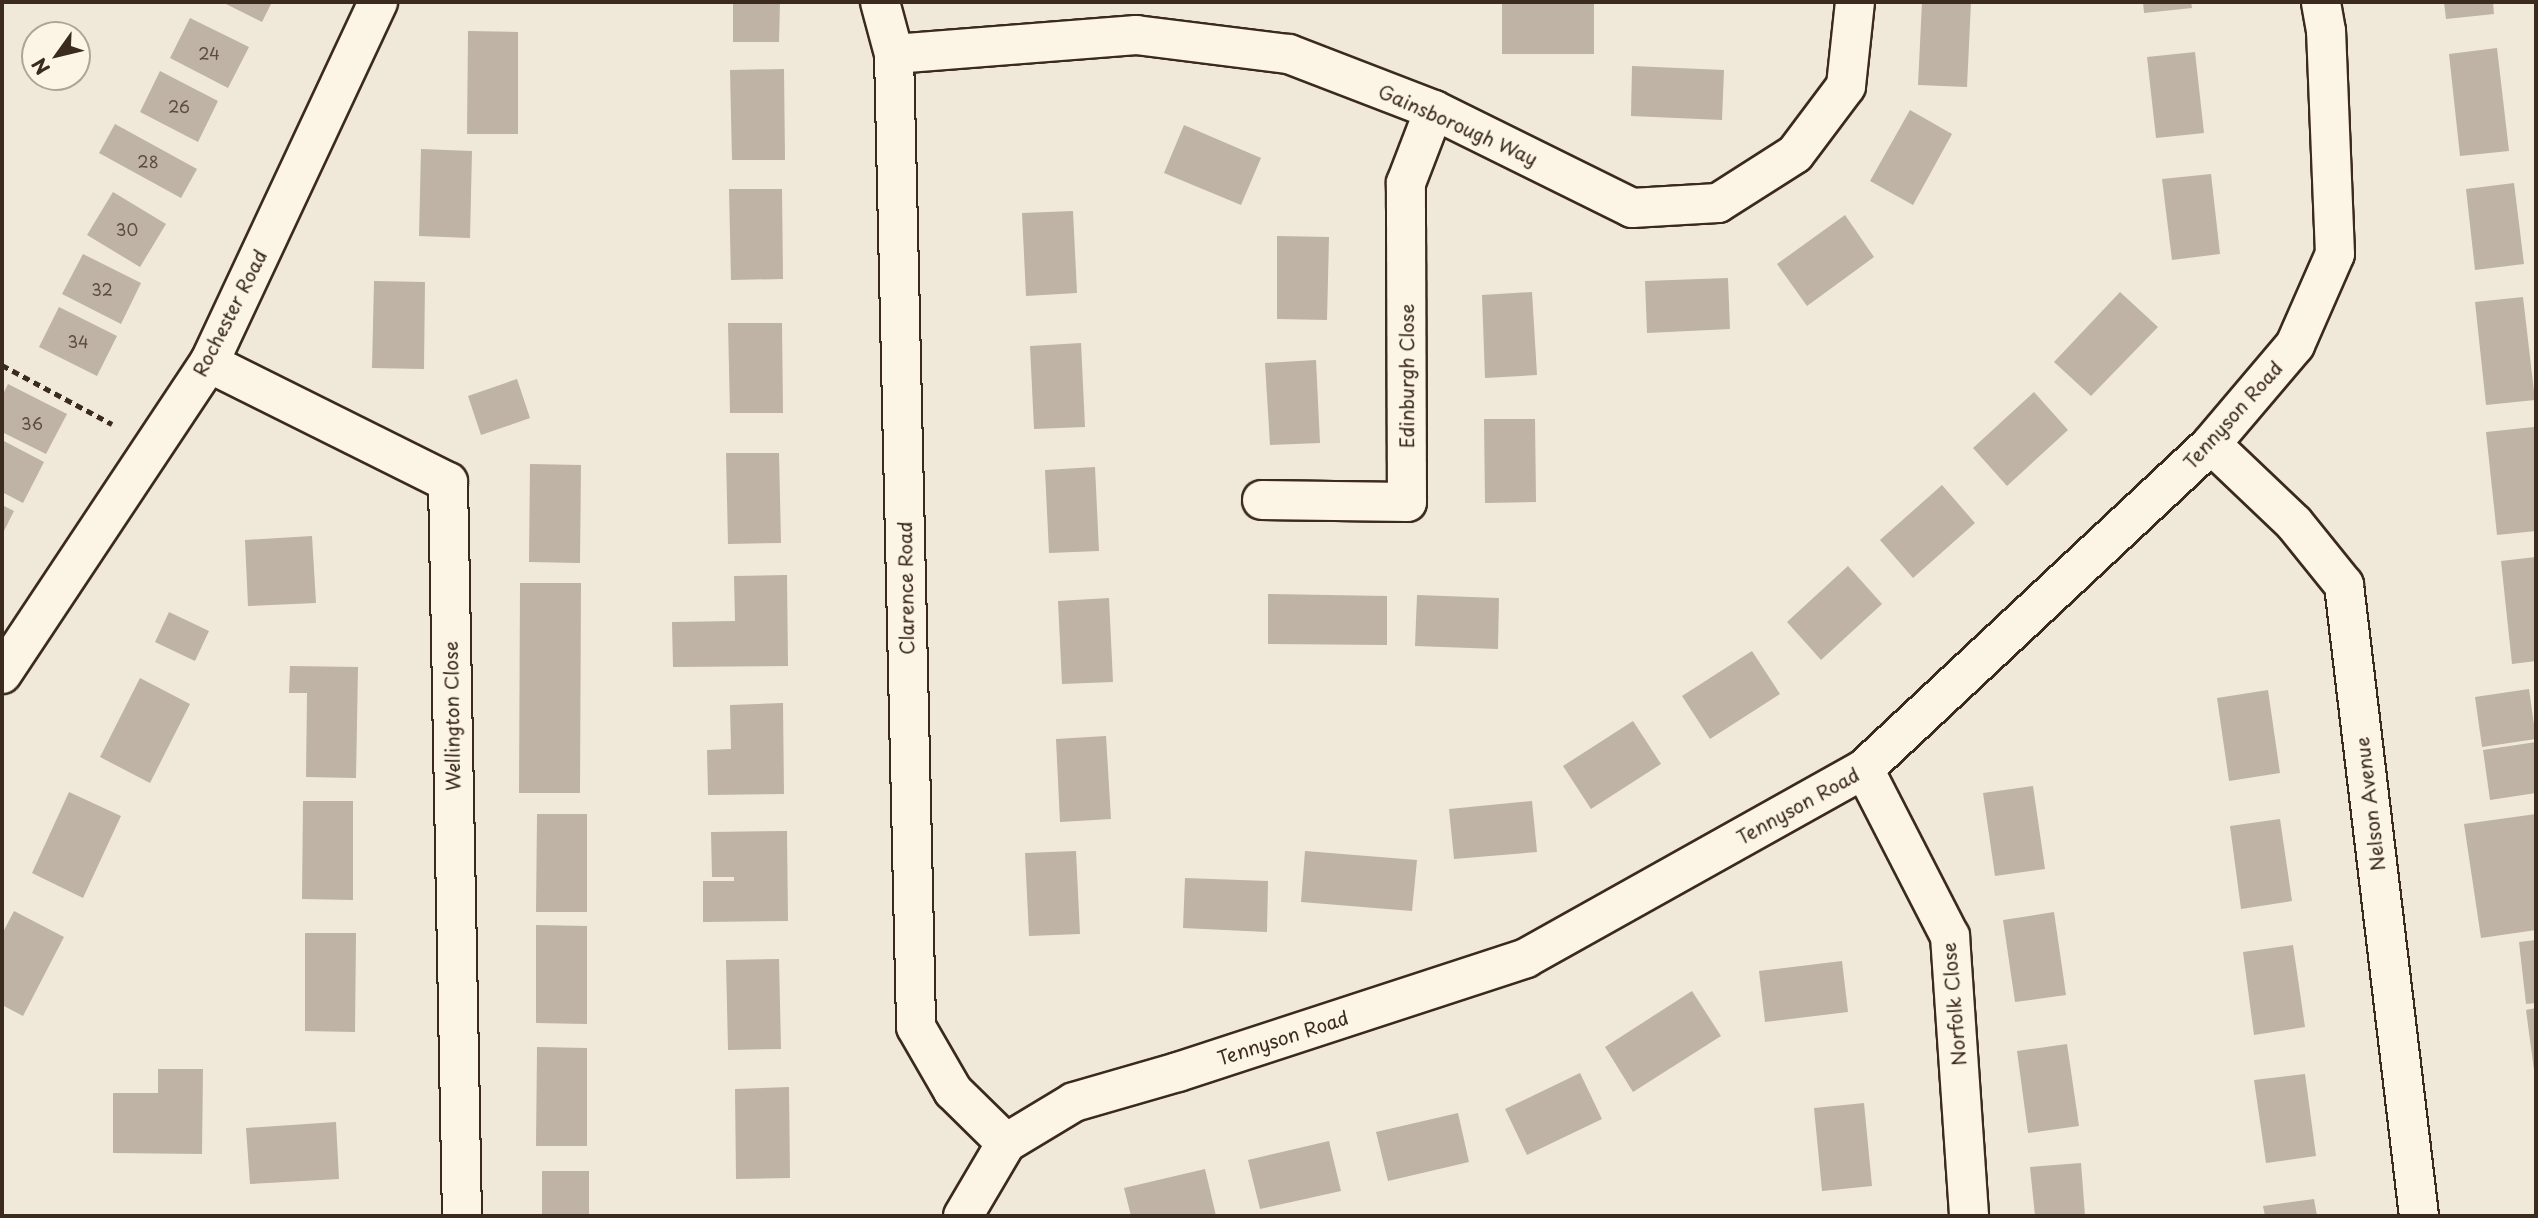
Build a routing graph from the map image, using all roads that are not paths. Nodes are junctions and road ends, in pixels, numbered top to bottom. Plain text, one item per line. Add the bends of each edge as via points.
1 (378, 2) edge
2 (880, 2) edge
3 (1855, 2) edge
4 (2321, 2) edge
5 (894, 54) junction
6 (1434, 110) junction
7 (209, 363) junction
8 (2211, 444) junction
9 (1262, 500) dead end
10 (2, 674) edge
11 (1864, 769) junction
12 (1006, 1143) junction
13 (462, 1216) edge
14 (963, 1216) edge
15 (1969, 1216) edge
16 (2419, 1216) edge

1 - 7 street, Rochester Road
2 - 5 street, Clarence Road
3 - 6 street, Gainsborough Way via 1846,86 1795,154 1718,203 1632,208
4 - 8 street, Tennyson Road via 2335,254 2295,345
5 - 6 street, Gainsborough Way via 1136,35 1289,54
5 - 12 street, Clarence Road via 916,1027 953,1091
6 - 9 street, Edinburgh Close via 1406,183 1407,502
7 - 10 street, Rochester Road
7 - 13 street, Wellington Close via 448,482
8 - 11 street, Tennyson Road
8 - 16 street, Nelson Avenue via 2294,523 2344,585
11 - 12 street, Tennyson Road via 1525,958 1074,1102
11 - 15 street, Norfolk Close via 1950,936
12 - 14 street, Tennyson Road

